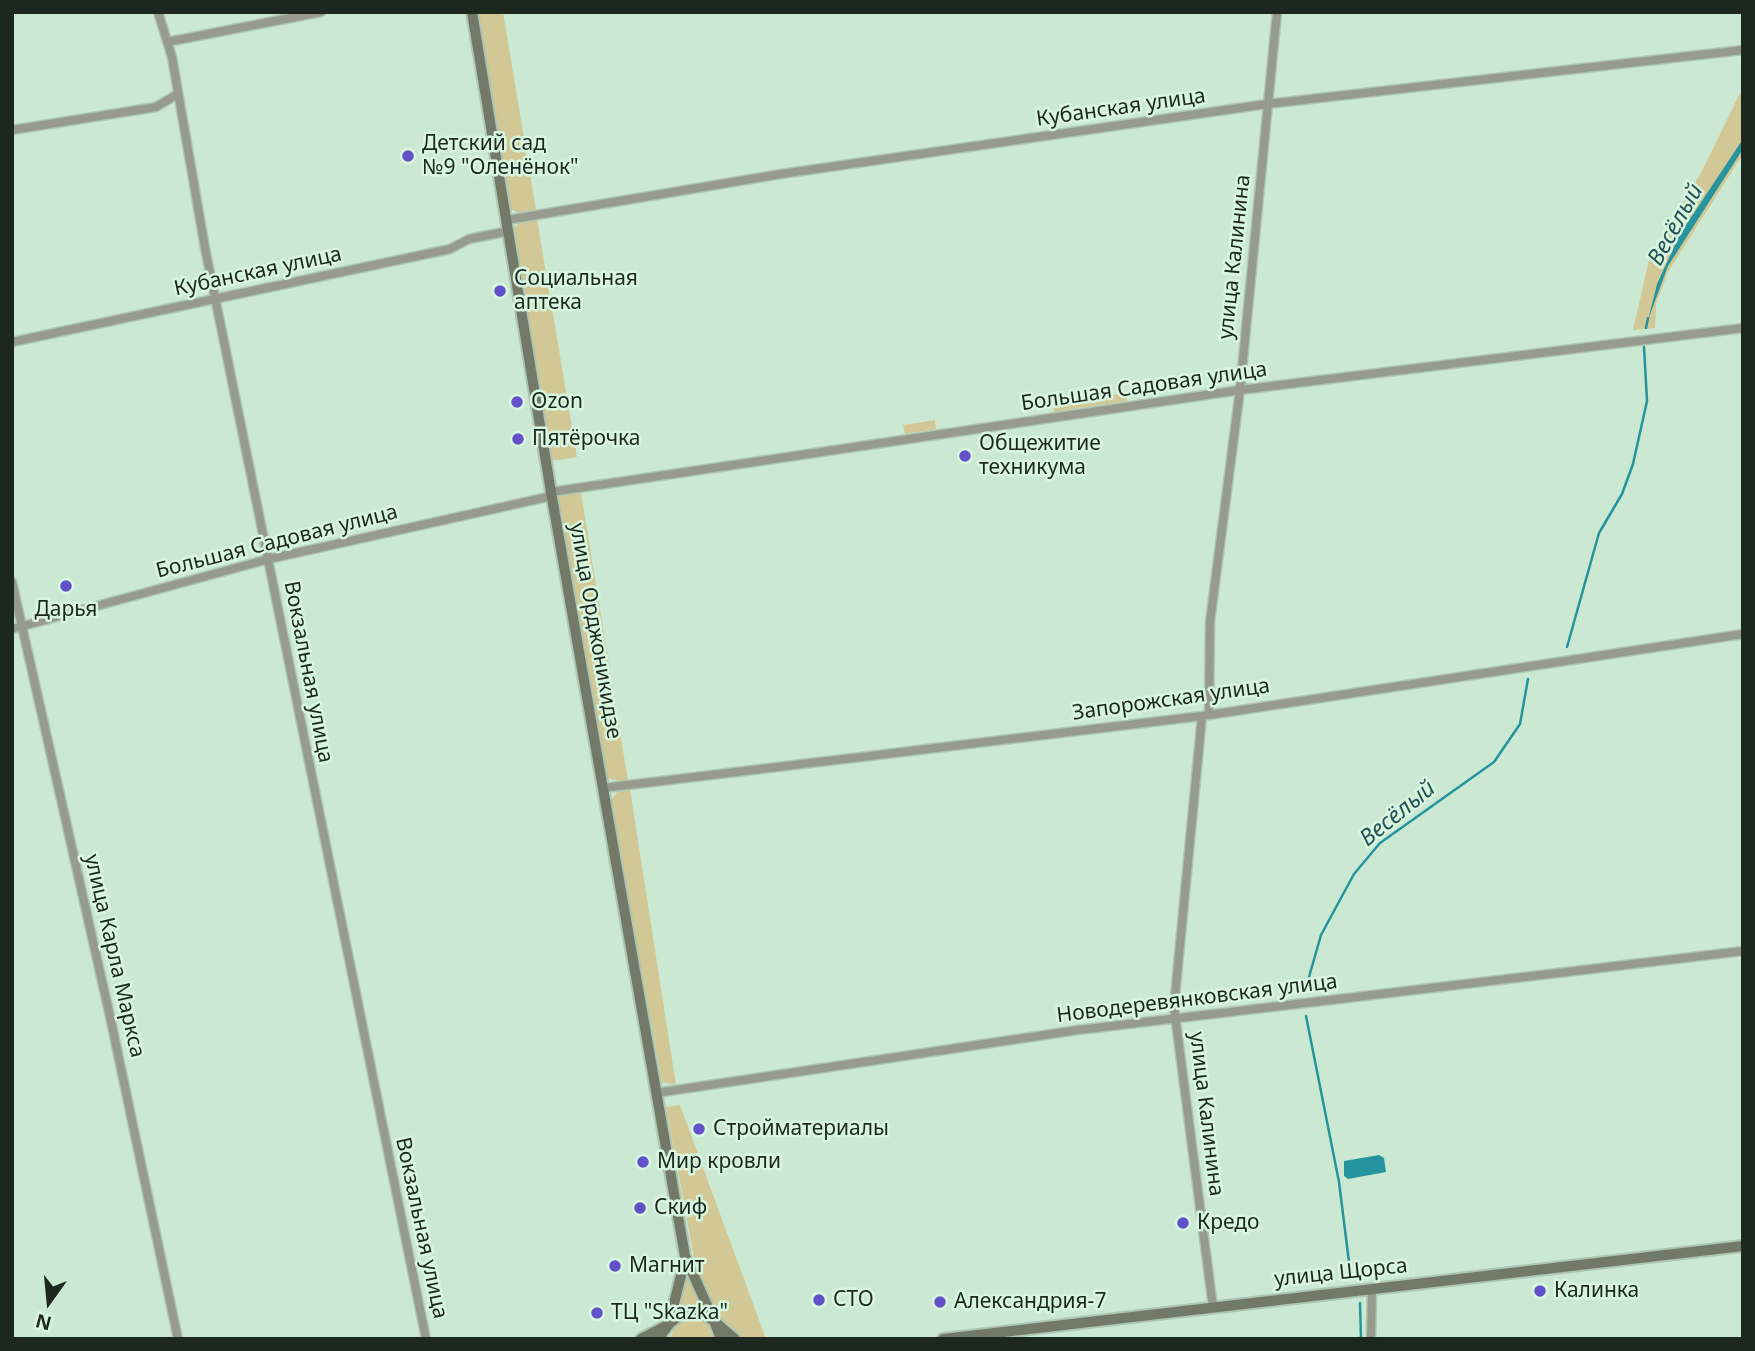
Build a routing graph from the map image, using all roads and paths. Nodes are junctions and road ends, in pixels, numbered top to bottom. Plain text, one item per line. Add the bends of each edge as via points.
1 (158, 12) edge
2 (321, 12) edge
3 (472, 12) edge
4 (1276, 12) edge
5 (167, 42) junction
6 (1743, 50) edge
7 (176, 95) junction
8 (1267, 104) junction
9 (12, 130) edge
10 (508, 225) junction
11 (216, 299) junction
12 (1743, 328) edge
13 (12, 342) edge
14 (1240, 390) junction
15 (551, 494) junction
16 (269, 559) junction
17 (12, 582) edge
18 (22, 626) junction
19 (12, 629) edge
20 (1743, 634) edge
21 (1205, 715) junction
22 (603, 788) junction
23 (1743, 951) edge
24 (1176, 1019) junction
25 (656, 1093) junction
26 (1743, 1246) edge
27 (685, 1256) junction
28 (1372, 1289) junction
29 (1213, 1307) junction
30 (714, 1321) junction
31 (669, 1324) junction
32 (178, 1339) edge
33 (426, 1339) edge
34 (642, 1339) edge
35 (658, 1339) edge
36 (664, 1339) edge
37 (721, 1339) edge
38 (736, 1339) edge
39 (943, 1339) edge
40 (1371, 1339) edge

1 - 5 street, Вокзальная улица
2 - 5 street
3 - 10 main road, улица Орджоникидзе
4 - 8 street, улица Калинина
5 - 7 street, Вокзальная улица
6 - 8 street, Кубанская улица
7 - 9 street via 156,107
7 - 11 street, Вокзальная улица
8 - 10 street, Кубанская улица via 781,174
8 - 14 street, улица Калинина
10 - 11 street, Кубанская улица via 450,249
10 - 15 main road, улица Орджоникидзе
11 - 13 street, Кубанская улица
11 - 16 street, Вокзальная улица
12 - 14 street, Большая Садовая улица
14 - 15 street, Большая Садовая улица
14 - 21 street, улица Калинина via 1210,622
15 - 16 street, Большая Садовая улица
15 - 22 main road, улица Орджоникидзе
16 - 18 street, Большая Садовая улица
16 - 33 street, Вокзальная улица
17 - 18 street, улица Карла Маркса
18 - 19 street, Большая Садовая улица
18 - 32 street, улица Карла Маркса
20 - 21 street, Запорожская улица
21 - 22 street, Запорожская улица
21 - 24 street, улица Калинина via 1174,998
22 - 25 main road, улица Орджоникидзе
23 - 24 street, Новодеревянковская улица
24 - 25 street, Новодеревянковская улица
24 - 29 street, улица Калинина
25 - 27 main road, улица Орджоникидзе
26 - 28 main road, улица Щорса
27 - 30 main road
27 - 31 main road
28 - 29 main road, улица Щорса
28 - 40 street
29 - 39 main road, улица Щорса
30 - 31 main road via 692,1311
30 - 37 main road
30 - 38 main road
31 - 34 main road
31 - 35 main road
31 - 36 main road

